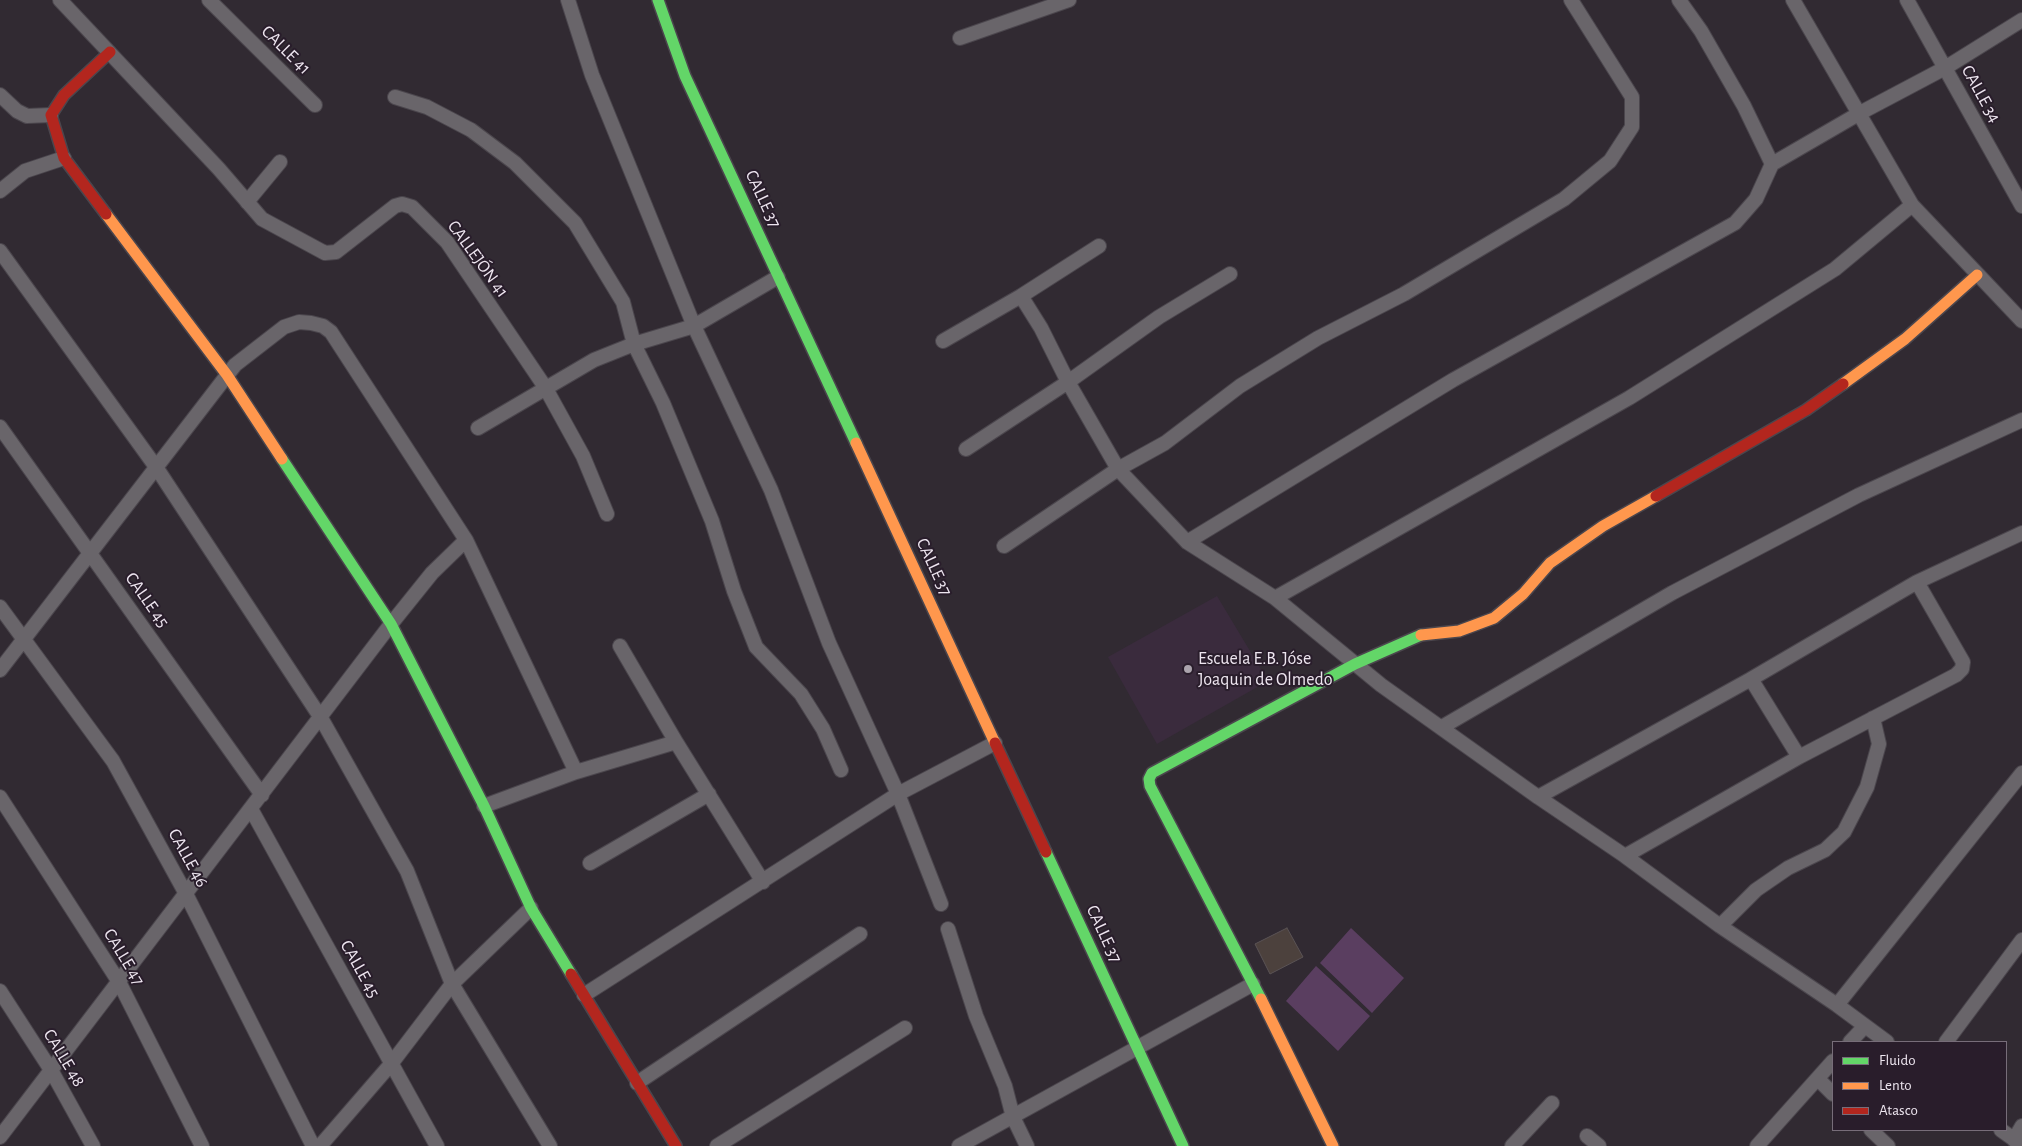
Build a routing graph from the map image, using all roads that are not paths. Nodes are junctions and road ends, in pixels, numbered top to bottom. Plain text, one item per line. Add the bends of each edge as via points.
1 (60, 0) edge
2 (209, 0) edge
3 (568, 0) edge
4 (658, 0) edge
5 (1069, 0) edge
6 (1571, 0) edge
7 (1679, 0) edge
8 (1793, 0) edge
9 (1906, 0) edge
10 (1050, 3) edge
11 (2022, 20) edge
12 (960, 38) dead end
13 (110, 52) junction
14 (1945, 68) junction
15 (0, 95) edge
16 (395, 97) dead end
17 (315, 105) dead end
18 (1860, 113) junction
19 (51, 116) junction
20 (64, 158) junction
21 (280, 162) dead end
22 (1772, 164) junction
23 (0, 191) edge
24 (247, 202) junction
25 (1912, 205) junction
26 (2022, 206) edge
27 (1099, 246) dead end
28 (0, 251) edge
29 (1230, 274) dead end
30 (1977, 275) junction
31 (778, 277) junction
32 (1021, 296) junction
33 (2022, 321) edge
34 (694, 326) junction
35 (943, 341) dead end
36 (634, 344) junction
37 (227, 374) junction
38 (1068, 382) junction
39 (545, 387) junction
40 (2022, 420) edge
41 (0, 428) edge
42 (478, 428) dead end
43 (966, 449) dead end
44 (156, 467) junction
45 (1118, 469) junction
46 (607, 514) dead end
47 (2022, 533) edge
48 (466, 540) junction
49 (1187, 542) junction
50 (1004, 546) dead end
51 (90, 553) junction
52 (1917, 582) junction
53 (1275, 598) junction
54 (0, 607) edge
55 (391, 624) junction
56 (24, 640) junction
57 (620, 646) dead end
58 (1355, 664) junction
59 (0, 670) edge
60 (1750, 679) junction
61 (320, 718) junction
62 (1873, 718) junction
63 (1442, 727) junction
64 (676, 742) junction
65 (995, 743) junction
66 (1799, 757) junction
67 (841, 770) dead end
68 (576, 772) junction
69 (2022, 773) edge
70 (709, 794) junction
71 (898, 794) junction
72 (262, 795) junction
73 (0, 796) edge
74 (1538, 797) junction
75 (484, 806) junction
76 (251, 809) junction
77 (1625, 856) junction
78 (590, 863) dead end
79 (763, 882) junction
80 (186, 894) junction
81 (941, 904) dead end
82 (531, 908) junction
83 (1720, 926) junction
84 (948, 929) dead end
85 (860, 934) dead end
86 (2022, 940) edge
87 (119, 982) junction
88 (452, 984) junction
89 (1253, 984) junction
90 (0, 991) edge
91 (584, 995) junction
92 (1836, 1005) junction
93 (1865, 1026) junction
94 (905, 1028) dead end
95 (1851, 1041) edge
96 (1886, 1041) edge
97 (1947, 1041) edge
98 (1136, 1050) junction
99 (1832, 1062) edge
100 (391, 1064) junction
101 (51, 1070) junction
102 (1818, 1079) junction
103 (637, 1082) junction
104 (1832, 1093) edge
105 (1552, 1104) dead end
106 (1013, 1117) junction
107 (2022, 1126) edge
108 (1872, 1131) edge
109 (2002, 1131) edge
110 (1588, 1136) dead end
111 (0, 1137) edge
112 (2018, 1142) edge
113 (93, 1146) edge
114 (202, 1146) edge
115 (313, 1146) edge
116 (320, 1146) edge
117 (437, 1146) edge
118 (550, 1146) edge
119 (676, 1146) edge
120 (717, 1146) edge
121 (959, 1146) edge
122 (1027, 1146) edge
123 (1183, 1146) edge
124 (1333, 1146) edge
125 (1512, 1146) edge
126 (1599, 1146) edge
127 (1757, 1146) edge
128 (1888, 1146) edge

1 - 13 street, CALLEJÓN 41
2 - 17 street, CALLE 41
3 - 34 street via 592,74
4 - 31 street, CALLE 37 via 685,76
5 - 10 street
6 - 45 street via 1632,97 1632,127 1610,160 1564,199 1404,294 1318,338 1240,386 1165,443
7 - 22 street via 1734,89
8 - 18 street
9 - 14 street, CALLE 34
10 - 12 street
11 - 14 street
13 - 19 street via 64,96
13 - 24 street, CALLEJÓN 41
14 - 18 street
14 - 26 street, CALLE 34
15 - 19 street via 27,116
16 - 36 street via 427,107 471,130 515,163 575,223 623,302
18 - 22 street
18 - 25 street
19 - 20 street
20 - 23 street via 25,171
20 - 37 street
21 - 24 street
22 - 49 street via 1756,199 1735,223 1453,380
24 - 39 street, CALLEJÓN 41 via 262,219 325,253 336,252 395,206 412,207 447,242
25 - 30 street
25 - 53 street via 1836,269 1637,392
27 - 32 street
28 - 44 street
29 - 38 street via 1159,317
30 - 33 street
30 - 58 street via 1905,340 1806,410 1603,526 1550,563 1523,594 1494,618 1459,630 1416,636
31 - 34 street
31 - 65 street, CALLE 37
32 - 35 street
32 - 38 street via 1042,328
34 - 36 street
34 - 71 street via 771,490 830,643
36 - 39 street via 594,360
36 - 67 street via 663,403 712,521 756,647 801,694 823,729
37 - 44 street
37 - 48 street via 284,327 299,322 311,323 331,332
37 - 55 street
38 - 43 street
38 - 45 street
39 - 42 street
39 - 46 street, CALLEJÓN 41 via 584,456
40 - 63 street via 1859,495 1672,593
41 - 51 street, CALLE 45
44 - 51 street
44 - 61 street
45 - 49 street
45 - 50 street
47 - 52 street
48 - 55 street via 432,573
48 - 68 street
49 - 53 street
51 - 56 street
51 - 72 street, CALLE 45
52 - 60 street
52 - 62 street via 1960,655 1962,669 1956,676
53 - 58 street
54 - 56 street, CALLE 46
55 - 61 street
55 - 75 street
56 - 59 street
56 - 80 street, CALLE 46 via 113,762
57 - 64 street
58 - 63 street
58 - 89 street via 1152,773 1149,779
60 - 66 street
60 - 74 street
61 - 72 street
61 - 88 street via 407,871
62 - 66 street
62 - 83 street via 1879,744 1867,787 1844,832 1824,850 1788,868 1756,890
63 - 74 street
64 - 68 street
64 - 70 street
65 - 71 street
65 - 98 street, CALLE 37
66 - 77 street
68 - 75 street
69 - 92 street
70 - 78 street
70 - 79 street
71 - 79 street
71 - 81 street
72 - 76 street
73 - 87 street, CALLE 47
74 - 77 street
75 - 82 street
76 - 80 street
76 - 100 street, CALLE 45
77 - 83 street
79 - 91 street
80 - 87 street
80 - 115 street, CALLE 46
82 - 88 street
82 - 91 street
83 - 92 street
84 - 106 street via 976,1016 1005,1086
85 - 103 street
86 - 97 street
87 - 101 street
87 - 114 street, CALLE 47
88 - 100 street
88 - 118 street
89 - 98 street
89 - 124 street
90 - 101 street, CALLE 48
91 - 103 street
92 - 93 street
93 - 95 street
93 - 96 street
94 - 120 street
98 - 106 street
98 - 123 street, CALLE 37
99 - 102 street
100 - 116 street
100 - 117 street, CALLE 45
101 - 111 street
101 - 113 street, CALLE 48
102 - 104 street
102 - 127 street
103 - 119 street
105 - 125 street
106 - 121 street
106 - 122 street
107 - 112 street
108 - 128 street
109 - 112 street
110 - 126 street

